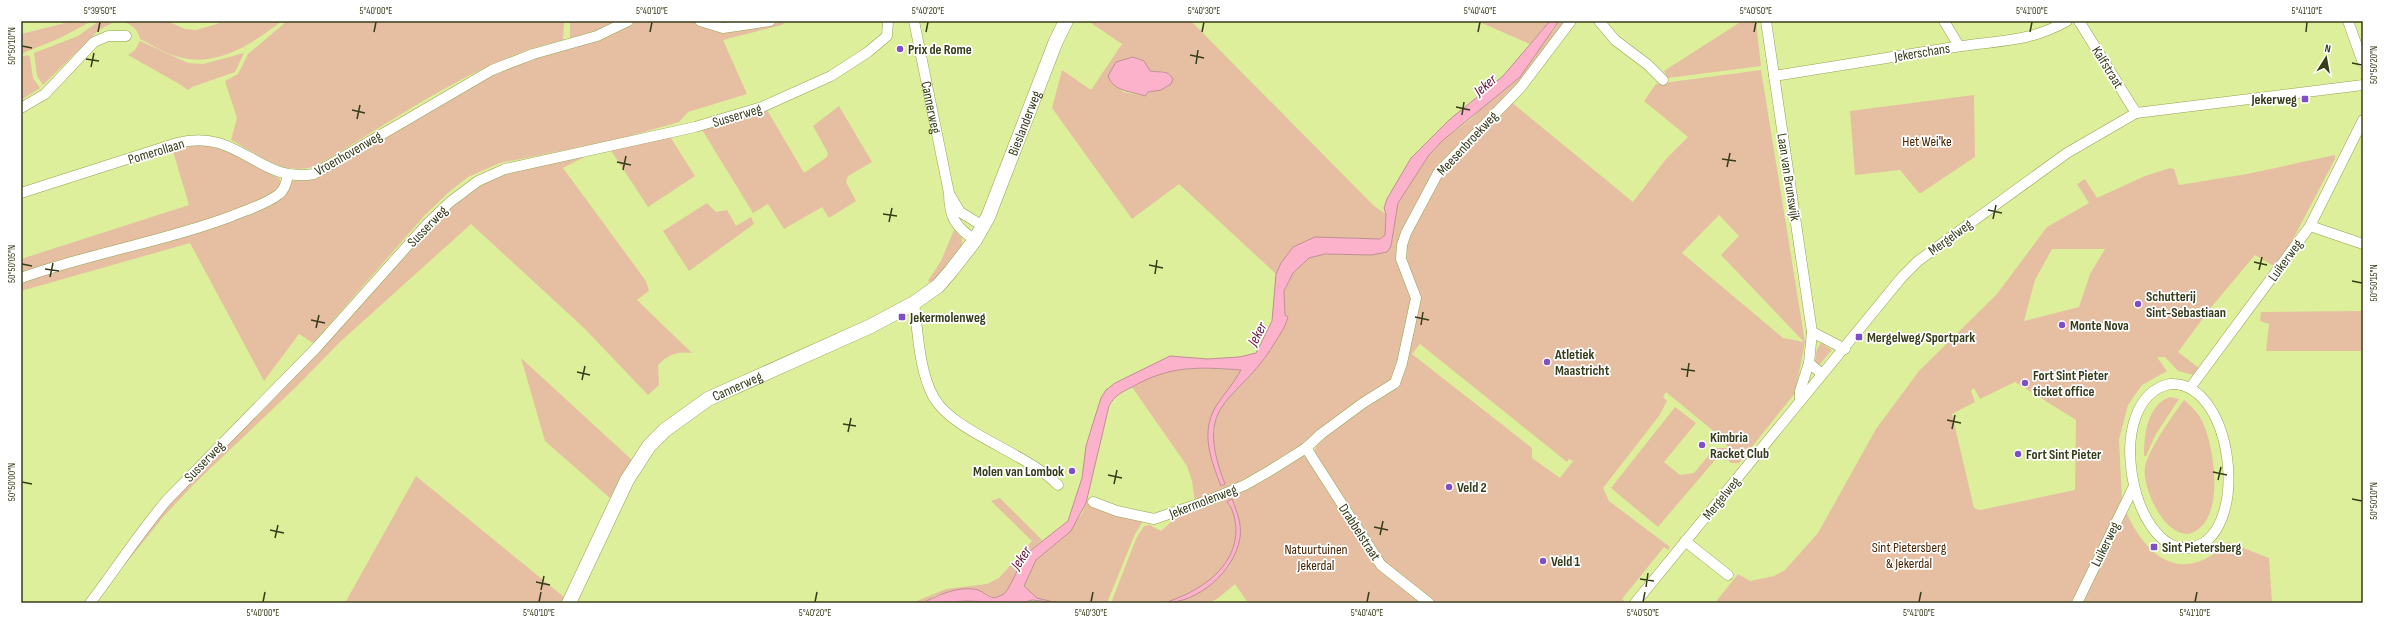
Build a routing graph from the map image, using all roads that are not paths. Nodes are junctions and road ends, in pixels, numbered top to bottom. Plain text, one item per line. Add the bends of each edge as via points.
1 (628, 21) edge
2 (700, 21) edge
3 (770, 21) edge
4 (888, 21) edge
5 (914, 21) edge
6 (1066, 21) edge
7 (1571, 21) edge
8 (1599, 21) edge
9 (1766, 21) edge
10 (1944, 21) edge
11 (2067, 21) edge
12 (2079, 21) edge
13 (2348, 21) edge
14 (126, 36) dead end
15 (1959, 46) junction
16 (2363, 63) edge
17 (1774, 76) junction
18 (1663, 80) dead end
19 (2363, 85) edge
20 (21, 108) edge
21 (2136, 113) junction
22 (2363, 120) edge
23 (288, 176) junction
24 (21, 193) edge
25 (948, 193) junction
26 (983, 226) junction
27 (2310, 226) junction
28 (975, 240) junction
29 (2363, 244) edge
30 (21, 278) edge
31 (914, 303) junction
32 (1812, 332) junction
33 (1845, 349) junction
34 (1809, 363) junction
35 (1822, 374) junction
36 (2190, 388) junction
37 (1800, 400) junction
38 (1306, 448) junction
39 (1058, 485) dead end
40 (2134, 486) junction
41 (1093, 502) dead end
42 (1685, 541) junction
43 (1728, 575) dead end
44 (90, 603) edge
45 (569, 603) edge
46 (1429, 603) edge
47 (1635, 603) edge
48 (2077, 603) edge

1 - 23 street, Vroenhovenweg via 597,36 533,54 492,70 324,170 306,176
2 - 3 street via 723,28
4 - 44 street, Susserweg via 887,36 868,52 831,76 762,108 695,127 505,169 466,189 427,224 317,347 167,500
5 - 25 street, Cannerweg
6 - 26 main road, Bieslanderweg
7 - 38 street, Meesenbroekweg via 1521,87 1441,168 1406,233 1401,260 1416,298 1396,381 1327,429
8 - 18 street via 1615,40
9 - 17 street, Laan van Brunswijk
10 - 15 street
11 - 15 street, Jekerschans via 2034,36
12 - 21 street, Kalfstraat
13 - 16 street
14 - 20 street via 108,36 94,42 47,92
15 - 17 street, Jekerschans
17 - 32 street, Laan van Brunswijk
19 - 21 street, Mergelweg
21 - 33 street, Mergelweg via 2067,153 1918,262 1902,277
22 - 27 street, Luikerweg
23 - 24 street, Pomerollaan via 224,144 197,140 177,143
23 - 30 street via 285,187 278,195 240,213 207,225 57,265
25 - 26 street, Cannerweg via 960,212
25 - 28 street, Cannerweg via 949,210 954,222
26 - 28 main road, Cannerweg
27 - 29 street
27 - 36 street, Luikerweg
28 - 31 main road, Cannerweg via 938,286
31 - 39 street via 927,379 935,399 951,417 1040,469
31 - 45 main road, Cannerweg via 871,326 708,399 665,430 649,446 627,480
32 - 33 street
32 - 34 street, Laan van Brunswijk
33 - 35 street, Mergelweg
34 - 35 street
34 - 37 street, Laan van Brunswijk via 1800,391
35 - 37 street, Mergelweg
36 - 40 street via 2176,384 2164,385 2147,395 2141,404 2131,434 2130,459
36 - 40 street via 2210,408 2224,443 2228,482 2225,505 2217,527 2209,537 2195,546 2183,548 2172,544 2160,536 2146,518
37 - 42 street, Mergelweg
38 - 41 street, Jekermolenweg via 1245,486 1158,519 1147,519
38 - 46 street, Drabbelstraat via 1380,565
40 - 48 street, Luikerweg
42 - 43 street
42 - 47 street, Mergelweg

